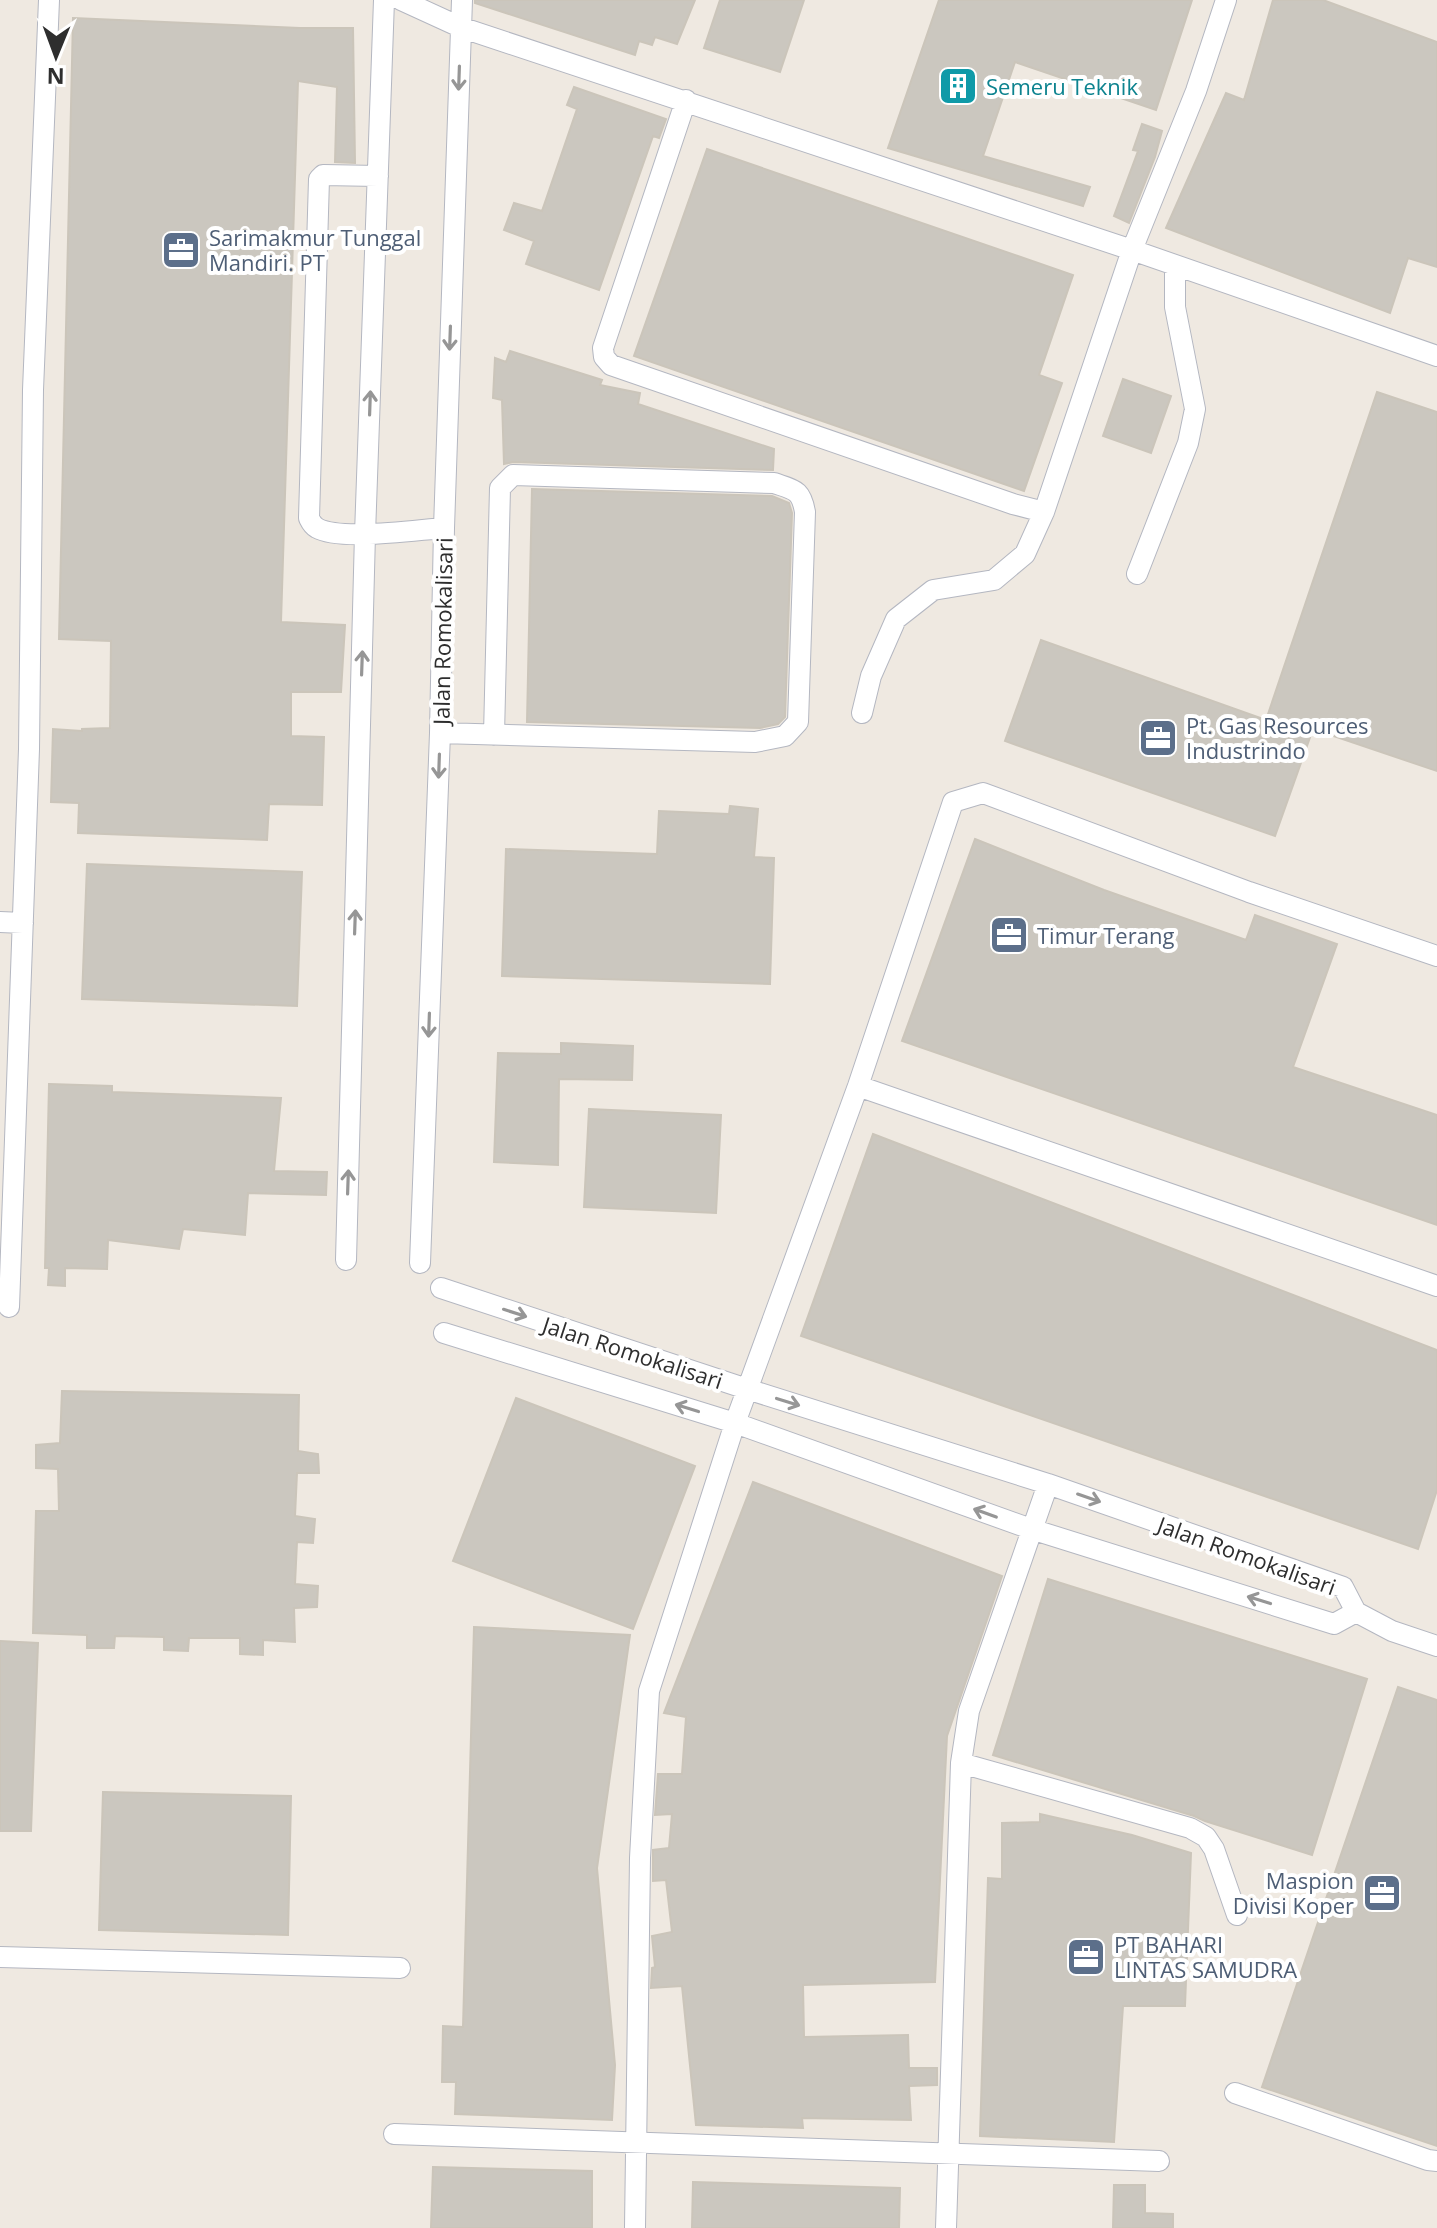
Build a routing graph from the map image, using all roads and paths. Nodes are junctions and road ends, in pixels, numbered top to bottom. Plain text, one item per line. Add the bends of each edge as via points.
1 (49, 0) edge
2 (384, 0) edge
3 (401, 0) edge
4 (462, 0) edge
5 (1226, 0) edge
6 (460, 27) junction
7 (686, 100) junction
8 (378, 176) junction
9 (1132, 250) junction
10 (1175, 266) junction
11 (1437, 356) edge
12 (1044, 512) junction
13 (444, 528) junction
14 (365, 534) junction
15 (1137, 574) dead end
16 (862, 713) dead end
17 (440, 733) junction
18 (494, 735) junction
19 (0, 922) edge
20 (23, 923) junction
21 (1437, 956) edge
22 (858, 1086) junction
23 (346, 1260) dead end
24 (420, 1263) dead end
25 (1437, 1286) edge
26 (441, 1288) dead end
27 (9, 1307) dead end
28 (444, 1333) dead end
29 (747, 1389) junction
30 (735, 1423) junction
31 (1048, 1484) junction
32 (1031, 1529) junction
33 (1356, 1612) junction
34 (1437, 1646) edge
35 (961, 1763) junction
36 (1237, 1915) dead end
37 (0, 1957) edge
38 (400, 1968) dead end
39 (1235, 2093) dead end
40 (394, 2134) dead end
41 (638, 2144) junction
42 (948, 2155) junction
43 (1159, 2161) dead end
44 (1437, 2161) edge
45 (635, 2228) edge
46 (946, 2228) edge

1 - 20 lane via 33,390
2 - 8 lane
3 - 6 lane
4 - 6 lane, Jalan Romokalisari
5 - 9 lane
6 - 7 lane
6 -> 13 lane, Jalan Romokalisari
7 - 9 lane
7 - 12 lane via 604,357 611,365
14 -> 8 lane
8 - 14 lane via 319,179 309,518 316,528 333,533
9 - 10 lane
9 - 12 lane
10 - 11 lane
10 - 15 lane via 1175,307 1195,409 1188,443
12 - 16 lane via 1025,554 994,580 933,590 896,619 871,676
13 - 14 lane
13 - 17 lane, Jalan Romokalisari
23 -> 14 lane
17 - 18 lane
17 -> 24 lane, Jalan Romokalisari
18 - 18 lane via 755,742 785,736 798,722 805,512 798,491 774,483 513,475 500,488
19 - 20 lane
20 - 27 lane
21 - 22 lane via 983,793 953,802
22 - 25 lane
22 - 29 lane
26 -> 29 lane, Jalan Romokalisari
30 -> 28 lane, Jalan Romokalisari
29 - 30 lane
29 -> 31 lane, Jalan Romokalisari
32 -> 30 lane, Jalan Romokalisari
30 - 41 lane via 649,1691 640,1858
31 - 32 lane
31 -> 33 lane, Jalan Romokalisari via 1343,1587
33 -> 32 lane, Jalan Romokalisari via 1334,1624
32 - 35 lane via 969,1711
33 - 34 lane
35 - 36 lane via 1190,1828 1214,1849
35 - 42 lane
37 - 38 lane
39 - 44 lane
40 - 41 lane
41 - 42 lane
41 - 45 lane
42 - 43 lane
42 - 46 lane

